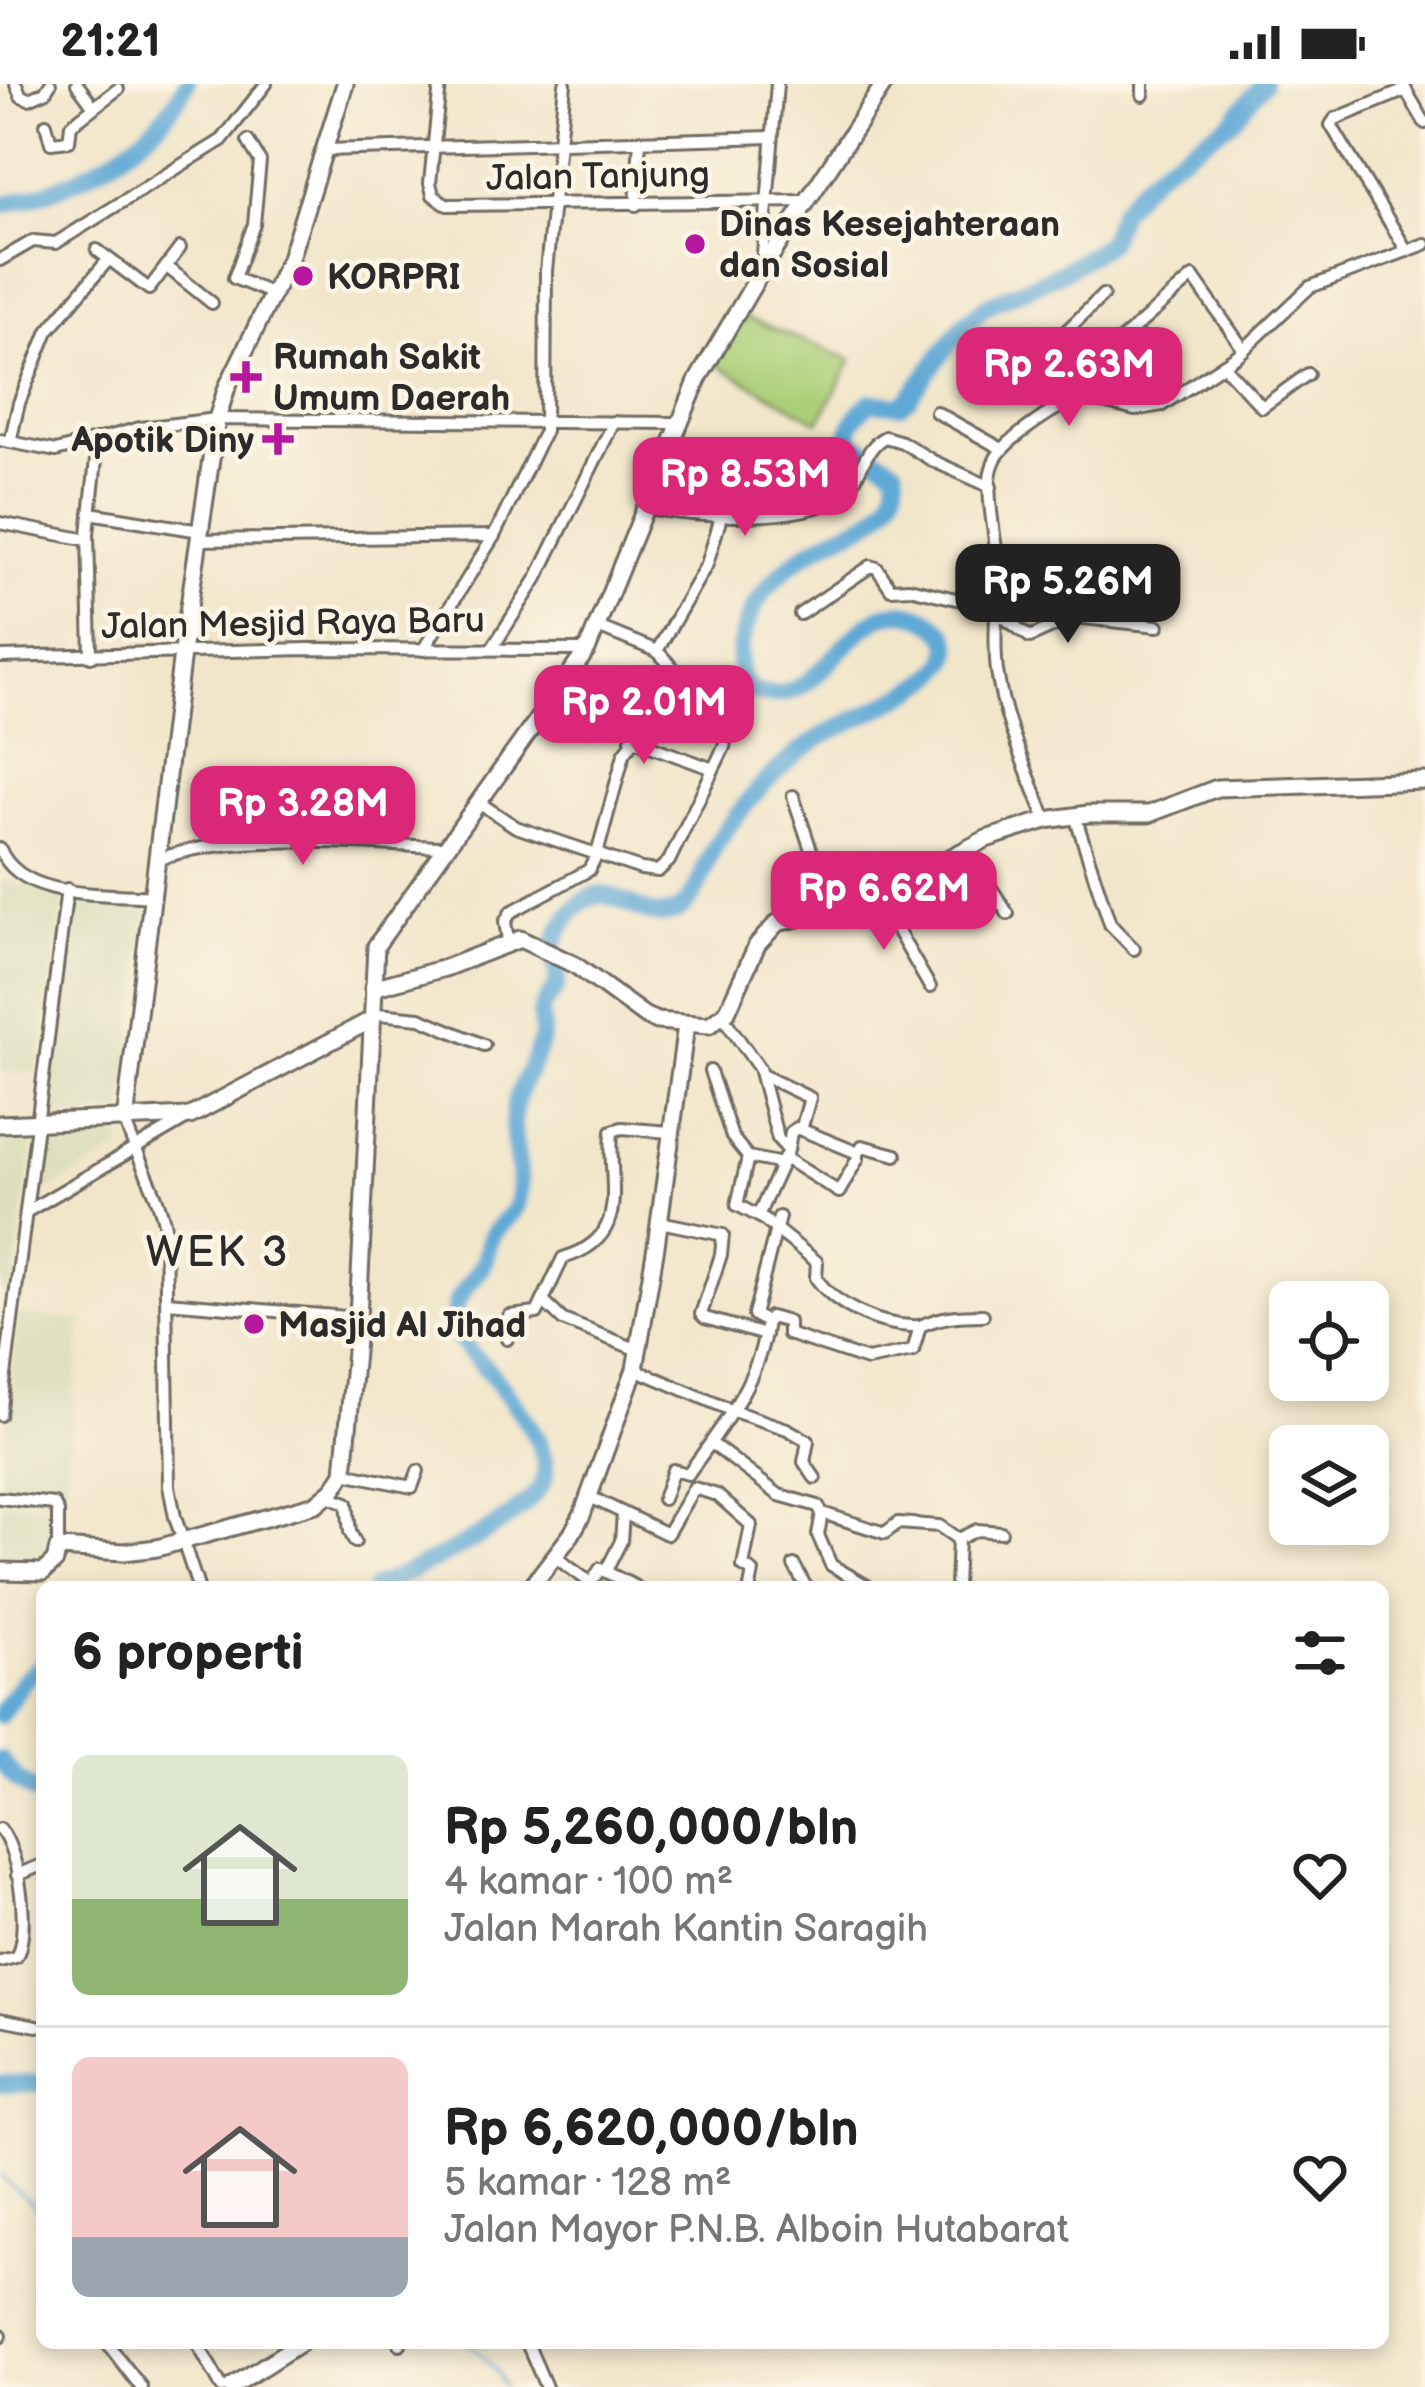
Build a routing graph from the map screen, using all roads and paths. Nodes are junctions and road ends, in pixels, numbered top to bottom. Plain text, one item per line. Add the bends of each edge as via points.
1 (16, 84) edge
2 (50, 84) edge
3 (77, 84) edge
4 (266, 84) edge
5 (345, 84) edge
6 (440, 84) edge
7 (565, 84) edge
8 (777, 84) edge
9 (884, 84) edge
10 (1404, 87) edge
11 (118, 89) dead end
12 (94, 107) junction
13 (1425, 123) edge
14 (46, 124) dead end
15 (772, 137) junction
16 (559, 140) junction
17 (640, 140) junction
18 (248, 141) dead end
19 (434, 147) junction
20 (324, 150) junction
21 (807, 201) junction
22 (767, 202) junction
23 (552, 205) junction
24 (636, 205) junction
25 (1425, 244) edge
26 (180, 248) dead end
27 (98, 250) dead end
28 (1406, 250) junction
29 (0, 260) edge
30 (108, 260) junction
31 (167, 267) junction
32 (762, 271) junction
33 (273, 294) junction
34 (1103, 295) dead end
35 (212, 303) dead end
36 (1052, 345) junction
37 (1244, 350) junction
38 (1000, 362) dead end
39 (1223, 365) junction
40 (1308, 374) dead end
41 (1087, 398) junction
42 (1162, 405) junction
43 (936, 412) dead end
44 (217, 419) junction
45 (547, 422) junction
46 (614, 422) junction
47 (677, 423) junction
48 (3, 441) edge
49 (98, 441) junction
50 (1002, 449) junction
51 (991, 487) junction
52 (647, 508) junction
53 (90, 513) junction
54 (721, 517) junction
55 (0, 524) edge
56 (200, 535) junction
57 (494, 536) junction
58 (88, 540) junction
59 (999, 612) junction
60 (800, 614) dead end
61 (1158, 626) dead end
62 (598, 627) junction
63 (493, 647) junction
64 (423, 650) junction
65 (586, 650) junction
66 (657, 651) junction
67 (182, 653) junction
68 (91, 656) junction
69 (0, 657) edge
70 (680, 676) junction
71 (632, 739) junction
72 (713, 769) junction
73 (1425, 781) edge
74 (793, 796) dead end
75 (478, 802) junction
76 (1075, 816) junction
77 (1046, 820) junction
78 (444, 847) junction
79 (0, 849) edge
80 (966, 849) junction
81 (597, 854) junction
82 (157, 860) junction
83 (68, 890) junction
84 (152, 897) junction
85 (878, 897) junction
86 (831, 910) junction
87 (1008, 914) dead end
88 (516, 940) junction
89 (1134, 949) dead end
90 (930, 987) dead end
91 (373, 988) junction
92 (723, 1017) junction
93 (370, 1020) junction
94 (686, 1024) junction
95 (484, 1045) dead end
96 (710, 1071) dead end
97 (763, 1075) junction
98 (190, 1116) junction
99 (125, 1121) junction
100 (38, 1122) junction
101 (0, 1124) edge
102 (801, 1130) junction
103 (669, 1132) junction
104 (134, 1152) junction
105 (858, 1153) junction
106 (896, 1154) dead end
107 (748, 1156) junction
108 (785, 1157) junction
109 (26, 1212) junction
110 (758, 1216) junction
111 (660, 1222) junction
112 (776, 1222) junction
113 (0, 1294) edge
114 (16, 1294) junction
115 (543, 1301) junction
116 (167, 1302) junction
117 (983, 1316) dead end
118 (358, 1318) junction
119 (920, 1327) junction
120 (766, 1329) junction
121 (507, 1339) dead end
122 (638, 1350) junction
123 (3, 1366) edge
124 (635, 1369) junction
125 (733, 1411) junction
126 (0, 1414) edge
127 (711, 1443) junction
128 (418, 1471) dead end
129 (344, 1473) junction
130 (815, 1478) dead end
131 (328, 1496) junction
132 (588, 1496) junction
133 (0, 1498) edge
134 (663, 1498) dead end
135 (622, 1514) junction
136 (822, 1514) junction
137 (1001, 1532) dead end
138 (185, 1539) junction
139 (958, 1539) junction
140 (355, 1542) dead end
141 (58, 1548) junction
142 (555, 1557) junction
143 (794, 1564) dead end
144 (606, 1570) junction
145 (0, 1571) edge
146 (196, 1581) edge
147 (536, 1581) edge
148 (586, 1581) edge
149 (593, 1581) edge
150 (625, 1581) edge
151 (751, 1581) edge
152 (803, 1581) edge
153 (859, 1581) edge
154 (956, 1581) edge
155 (0, 1828) edge
156 (36, 1867) edge
157 (17, 1875) junction
158 (0, 1961) edge
159 (0, 2019) edge
160 (36, 2026) edge
161 (112, 2349) edge
162 (201, 2349) edge
163 (289, 2349) edge
164 (529, 2349) edge
165 (141, 2387) edge
166 (226, 2387) edge
167 (545, 2387) edge

1 - 2 street via 25,99
3 - 12 street
4 - 29 street via 222,140 56,244 33,242
5 - 20 street
6 - 19 street, Jalan Tanjung
7 - 16 street
8 - 15 street
9 - 21 street
10 - 13 street
10 - 28 street via 1331,125
11 - 12 street
12 - 14 street via 70,125 69,141 50,143
15 - 17 street
15 - 22 street
16 - 17 street
16 - 19 street
16 - 23 street
17 - 24 street
18 - 33 street via 260,160 254,224 234,278
19 - 20 street
19 - 23 street, Jalan Tanjung via 430,190 442,203
20 - 33 street
21 - 22 street, Jalan Tanjung
21 - 32 street
22 - 24 street, Jalan Tanjung
22 - 32 street
23 - 24 street, Jalan Tanjung
23 - 45 street
25 - 28 street
26 - 31 street
27 - 30 street
28 - 37 street via 1310,287
30 - 31 street via 149,289
30 - 48 street via 48,331
31 - 35 street
32 - 47 street
33 - 44 street
34 - 36 street
36 - 38 street via 1040,336
36 - 41 street
37 - 39 street
37 - 42 street via 1193,277 1120,341
39 - 40 street via 1262,407
39 - 42 street
41 - 42 street via 1123,409
41 - 50 street via 1059,407
43 - 50 street
44 - 45 street
44 - 49 street
44 - 56 street
45 - 46 street
45 - 57 street
46 - 47 street
46 - 63 street via 537,578
47 - 52 street
48 - 49 street via 56,451
49 - 53 street
50 - 51 street
51 - 54 street via 881,438 844,494
51 - 59 street
52 - 54 street
52 - 62 street
53 - 56 street
53 - 58 street
54 - 66 street via 707,564
55 - 58 street
56 - 57 street
56 - 67 street
57 - 64 street
58 - 68 street
59 - 60 street via 890,589 871,566
59 - 61 street via 1030,637 1080,617
59 - 77 street via 1000,691
62 - 65 street
62 - 66 street
63 - 64 street, Jalan Mesjid Raya Baru
63 - 65 street, Jalan Mesjid Raya Baru
64 - 67 street, Jalan Mesjid Raya Baru
65 - 75 street
66 - 70 street
67 - 68 street, Jalan Mesjid Raya Baru
67 - 82 street
68 - 69 street, Jalan Mesjid Raya Baru
70 - 71 street
70 - 72 street via 728,727
71 - 72 street
71 - 81 street
72 - 81 street via 662,869
73 - 76 street via 1233,786 1149,814
74 - 86 street
75 - 78 street
75 - 81 street via 509,824
76 - 77 street
76 - 89 street via 1110,923
77 - 80 street
78 - 82 street via 231,844
78 - 91 street via 381,936
79 - 83 street via 18,875
80 - 85 street
80 - 87 street
81 - 88 street via 584,874 512,912 505,922
82 - 84 street
83 - 84 street
83 - 100 street
84 - 99 street
85 - 86 street
85 - 90 street
86 - 92 street via 767,931
88 - 91 street
88 - 94 street via 575,965 645,1016
91 - 93 street
92 - 94 street
92 - 97 street
93 - 95 street via 415,1017
93 - 98 street
93 - 118 street
94 - 103 street
96 - 107 street via 724,1120
97 - 102 street via 810,1098
97 - 108 street
98 - 99 street
98 - 104 street
99 - 100 street
99 - 104 street
100 - 101 street
100 - 109 street
102 - 105 street
102 - 108 street via 793,1128
103 - 111 street
103 - 115 street via 611,1133 613,1208 590,1248 563,1258
104 - 109 street
104 - 116 street via 162,1212
105 - 106 street via 862,1146
105 - 108 street via 838,1192
107 - 108 street
107 - 110 street via 736,1202
108 - 110 street
109 - 114 street
110 - 112 street
111 - 120 street via 723,1235 701,1314
111 - 122 street
112 - 119 street via 817,1262 816,1278 832,1297 893,1326
112 - 120 street via 754,1315
113 - 114 street
114 - 123 street
115 - 121 street via 536,1313 509,1316
115 - 122 street via 565,1321
116 - 118 street
116 - 138 street via 167,1457
117 - 119 street via 950,1315
118 - 129 street
119 - 120 street via 913,1351 866,1360 788,1334 788,1322 770,1317
120 - 125 street
122 - 124 street
123 - 126 street
124 - 125 street
124 - 132 street
125 - 127 street
125 - 130 street via 808,1441 804,1462
127 - 134 street via 688,1474 674,1470
127 - 136 street via 779,1495 813,1503
128 - 129 street via 412,1487
129 - 131 street
131 - 138 street
131 - 140 street via 347,1503
132 - 135 street
132 - 142 street
133 - 141 street via 53,1504
135 - 144 street via 621,1541
135 - 151 street via 667,1534 694,1488 717,1495 751,1525 743,1566
136 - 139 street via 885,1533 898,1522 939,1526
136 - 153 street via 818,1534 831,1565
137 - 139 street
138 - 141 street via 138,1552
138 - 146 street
139 - 154 street
141 - 145 street via 40,1573
142 - 147 street
142 - 148 street
143 - 152 street
144 - 149 street
144 - 150 street
155 - 157 street
156 - 157 street
157 - 158 street via 22,1945 16,1957
159 - 160 street
161 - 165 street
162 - 166 street
163 - 166 street
164 - 167 street

